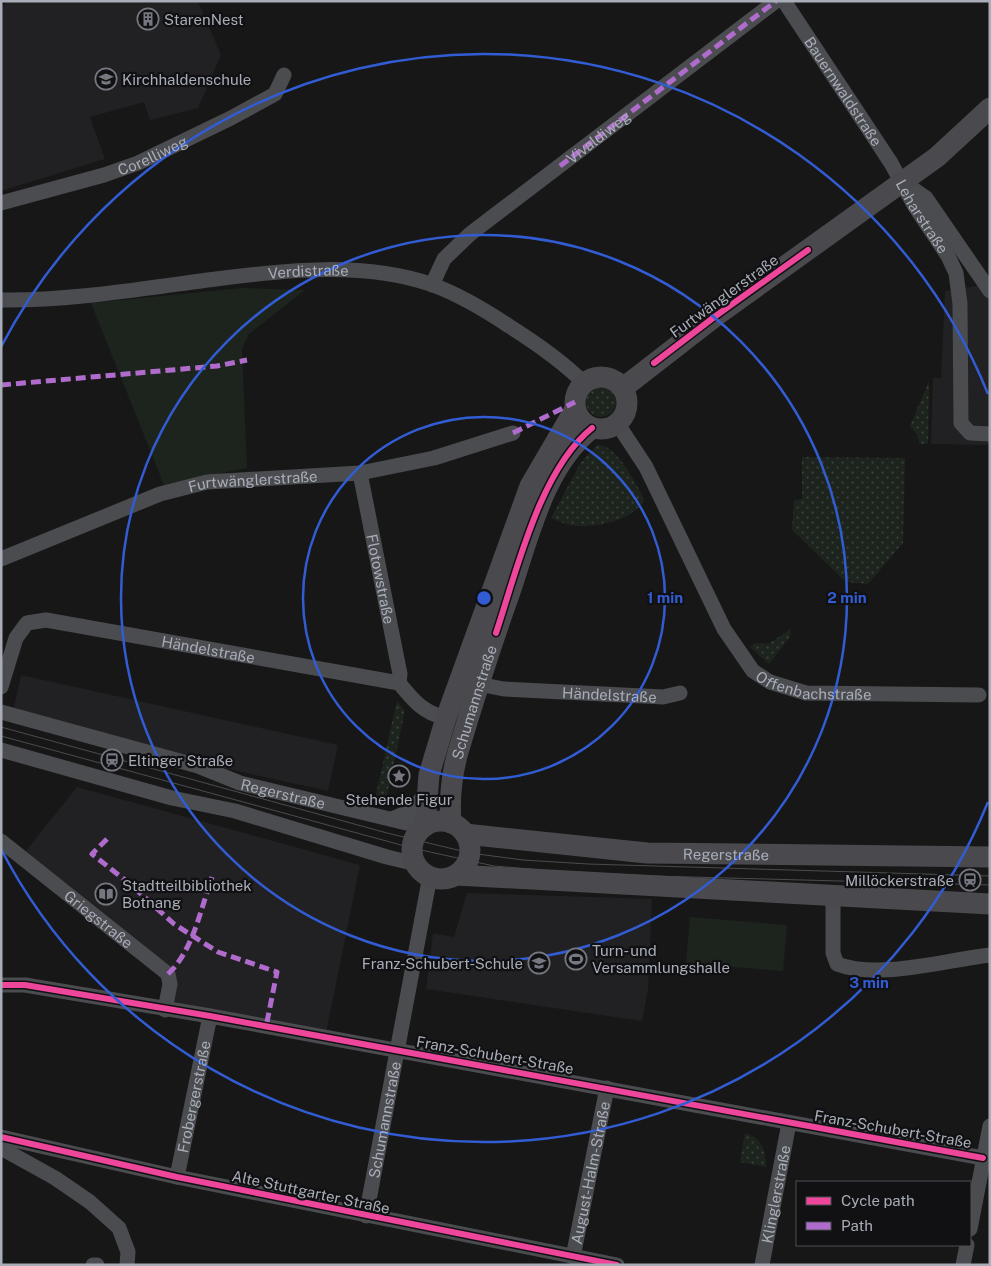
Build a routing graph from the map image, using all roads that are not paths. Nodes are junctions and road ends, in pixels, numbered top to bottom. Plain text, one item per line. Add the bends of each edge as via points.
1 (776, 1) edge
2 (784, 1) edge
3 (284, 75) dead end
4 (990, 91) edge
5 (990, 108) edge
6 (902, 181) junction
7 (1, 203) edge
8 (432, 285) junction
9 (987, 286) edge
10 (959, 288) junction
11 (1, 300) edge
12 (584, 383) junction
13 (623, 388) junction
14 (575, 410) junction
15 (617, 424) junction
16 (592, 428) junction
17 (513, 434) dead end
18 (990, 434) edge
19 (360, 473) junction
20 (1, 559) edge
21 (398, 683) junction
22 (478, 684) junction
23 (1, 687) edge
24 (680, 693) dead end
25 (979, 695) dead end
26 (1, 712) edge
27 (446, 718) junction
28 (1, 750) edge
29 (428, 789) junction
30 (392, 819) junction
31 (424, 826) junction
32 (458, 828) junction
33 (1, 841) edge
34 (990, 858) edge
35 (423, 870) junction
36 (456, 875) junction
37 (833, 895) junction
38 (990, 904) edge
39 (990, 955) edge
40 (1, 985) edge
41 (165, 1010) junction
42 (210, 1016) junction
43 (396, 1051) junction
44 (607, 1088) junction
45 (789, 1123) junction
46 (990, 1126) edge
47 (1, 1137) edge
48 (1, 1148) edge
49 (983, 1158) junction
50 (177, 1177) junction
51 (366, 1216) junction
52 (971, 1224) edge
53 (967, 1246) edge
54 (573, 1257) junction
55 (93, 1265) edge
56 (97, 1265) edge
57 (127, 1265) edge
58 (617, 1265) edge
59 (762, 1265) edge
60 (963, 1265) edge

1 - 8 street, Vivaldiweg via 470,234 444,259
2 - 6 street, Bauernwaldstraße
3 - 7 street, Corelliweg via 275,94 138,163
4 - 6 main road, Furtwänglerstraße via 928,147
5 - 6 main road, Furtwänglerstraße via 937,157
6 - 9 street, Leharstraße via 926,198
6 - 10 street, Leharstraße via 948,256
6 - 13 main road, Furtwänglerstraße via 717,315
8 - 11 street, Verdistraße via 357,270 333,269
8 - 12 street, Verdistraße via 506,323 552,353
9 - 10 street, Leharstraße
10 - 18 street, Leharstraße via 961,423 970,433
12 - 13 main road via 592,378 609,378
12 - 14 main road via 576,395
13 - 15 main road via 627,410
14 - 16 main road
14 - 27 main road, Schumannstraße via 530,486
15 - 16 main road
15 - 25 street, Offenbachstraße via 646,467 724,629 753,671 778,685 806,693
16 - 22 main road, Schumannstraße via 576,442 559,467 537,512
17 - 19 street, Furtwänglerstraße via 434,458
19 - 20 street, Furtwänglerstraße via 207,482 160,494
19 - 21 street, Flotowstraße via 400,674
21 - 23 street, Händelstraße via 107,630 34,620 27,623 16,638
21 - 27 street via 417,706
22 - 24 street, Händelstraße via 504,689 663,697
22 - 32 main road, Schumannstraße via 451,778 449,797
26 - 30 street, Regerstraße via 198,766 240,783
27 - 29 main road, Schumannstraße
28 - 35 street, Regerstraße via 172,798 235,811
29 - 30 street, Schumannstraße via 413,810
29 - 31 main road, Schumannstraße
30 - 31 street, Regerstraße
31 - 32 main road via 442,821
31 - 35 main road via 414,839 412,848
32 - 34 main road, Regerstraße via 647,853
32 - 36 main road via 470,853 463,869
33 - 41 street, Griegstraße via 168,974 170,984
35 - 36 main road via 447,878
35 - 43 street, Schumannstraße
36 - 37 main road
37 - 38 main road
37 - 39 street via 833,953 837,964 880,969
40 - 41 street, Franz-Schubert-Straße via 25,985
41 - 42 street, Franz-Schubert-Straße
42 - 43 street, Franz-Schubert-Straße
42 - 50 street, Frobergerstraße
43 - 44 street, Franz-Schubert-Straße
43 - 51 street, Schumannstraße
44 - 45 street, Franz-Schubert-Straße
44 - 54 street, August-Halm-Straße
45 - 49 street, Franz-Schubert-Straße
45 - 59 street, Klinglerstraße
46 - 49 street
47 - 50 street, Alte Stuttgarter Straße
48 - 57 street via 55,1178 90,1202 119,1228 128,1252
49 - 52 street
50 - 51 street, Alte Stuttgarter Straße
51 - 54 street, Alte Stuttgarter Straße
53 - 60 street
54 - 58 street, Alte Stuttgarter Straße
55 - 56 street

